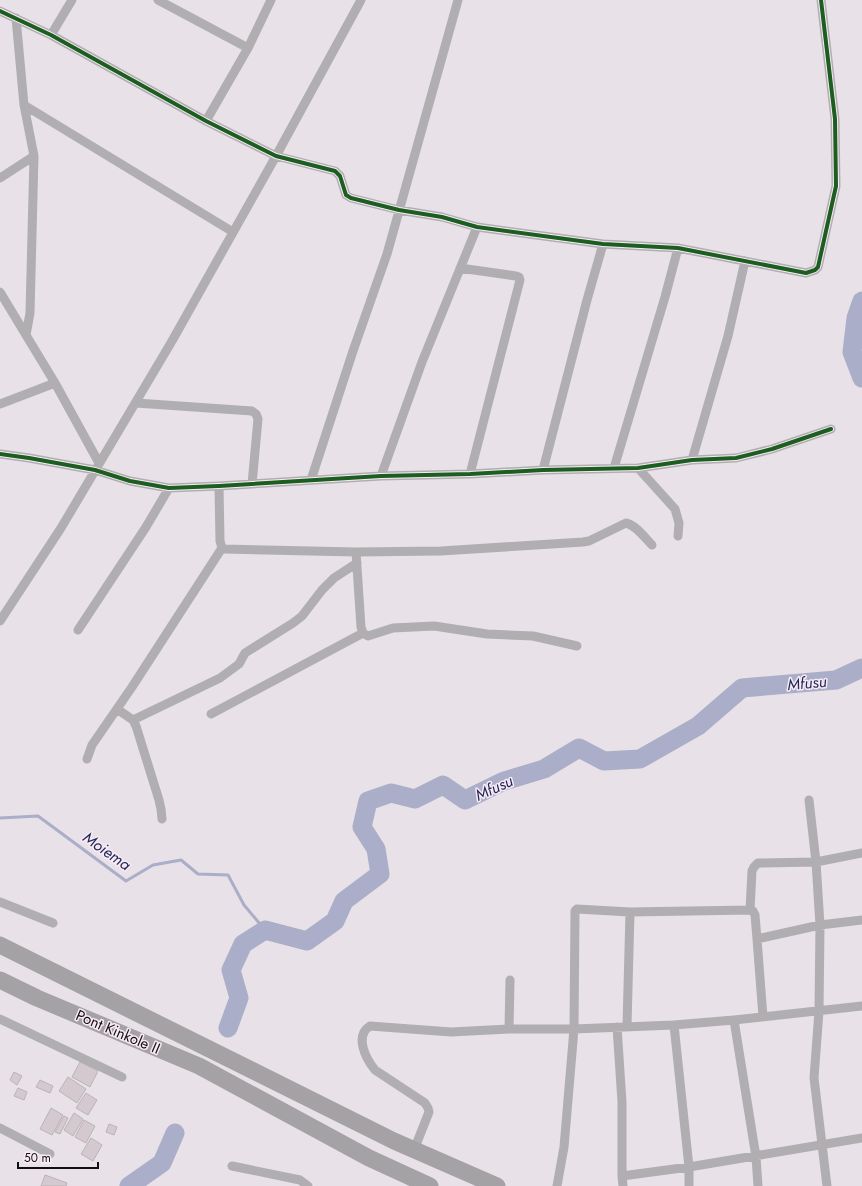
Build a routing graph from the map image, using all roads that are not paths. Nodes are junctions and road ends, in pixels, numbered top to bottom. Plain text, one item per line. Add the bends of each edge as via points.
1 (72, 0) edge
2 (158, 0) edge
3 (271, 0) edge
4 (361, 0) edge
5 (458, 0) edge
6 (820, 0) edge
7 (0, 11) edge
8 (16, 18) junction
9 (51, 35) junction
10 (248, 48) junction
11 (24, 105) junction
12 (206, 121) junction
13 (34, 156) junction
14 (276, 156) junction
15 (0, 178) edge
16 (399, 210) junction
17 (477, 227) junction
18 (233, 232) junction
19 (603, 244) junction
20 (678, 248) junction
21 (745, 261) junction
22 (460, 268) junction
23 (0, 292) edge
24 (26, 335) junction
25 (54, 383) junction
26 (136, 403) junction
27 (0, 404) edge
28 (831, 429) dead end
29 (0, 454) edge
30 (692, 460) junction
31 (97, 466) junction
32 (614, 468) junction
33 (638, 468) junction
34 (543, 470) junction
35 (470, 474) junction
36 (381, 476) junction
37 (310, 480) junction
38 (252, 484) junction
39 (219, 486) junction
40 (169, 488) junction
41 (678, 536) dead end
42 (652, 546) dead end
43 (222, 548) junction
44 (356, 552) junction
45 (357, 563) junction
46 (1, 617) edge
47 (78, 630) dead end
48 (363, 633) junction
49 (577, 646) dead end
50 (117, 709) junction
51 (211, 714) dead end
52 (133, 720) junction
53 (87, 759) dead end
54 (809, 800) dead end
55 (162, 819) dead end
56 (862, 853) edge
57 (816, 862) junction
58 (0, 902) edge
59 (750, 910) junction
60 (630, 912) junction
61 (862, 920) edge
62 (53, 922) dead end
63 (820, 926) junction
64 (757, 939) junction
65 (0, 945) edge
66 (0, 980) edge
67 (510, 980) dead end
68 (862, 1006) edge
69 (819, 1011) junction
70 (763, 1017) junction
71 (0, 1019) edge
72 (734, 1020) junction
73 (674, 1025) junction
74 (627, 1026) junction
75 (617, 1027) junction
76 (509, 1029) junction
77 (574, 1029) junction
78 (122, 1077) dead end
79 (0, 1128) edge
80 (862, 1138) edge
81 (822, 1145) junction
82 (414, 1150) junction
83 (50, 1154) dead end
84 (756, 1157) junction
85 (232, 1166) dead end
86 (688, 1167) junction
87 (622, 1176) junction
88 (308, 1186) edge
89 (430, 1186) edge
90 (497, 1186) edge
91 (557, 1186) edge
92 (623, 1186) edge
93 (689, 1186) edge
94 (758, 1186) edge
95 (827, 1186) edge

1 - 9 street
2 - 10 street
3 - 10 street
4 - 14 street
5 - 16 street
6 - 21 street via 835,119 836,186 818,266 806,273
7 - 8 street
8 - 9 street
8 - 11 street
9 - 12 street
10 - 12 street
11 - 13 street
11 - 18 street
12 - 14 street
13 - 15 street
13 - 24 street via 30,313
14 - 16 street via 335,171 340,176 346,195
14 - 18 street
16 - 17 street via 442,217
16 - 37 street via 387,254
17 - 19 street
17 - 22 street
18 - 26 street
19 - 20 street
19 - 34 street
20 - 21 street
20 - 32 street
21 - 30 street via 728,336
22 - 35 street via 516,276 520,280
22 - 36 street via 422,362
23 - 24 street
24 - 25 street
25 - 27 street
25 - 31 street
26 - 31 street
26 - 38 street via 252,411 258,419
28 - 30 street via 736,458
29 - 31 street
30 - 33 street
31 - 40 street via 130,481
31 - 46 street via 60,528
32 - 33 street
32 - 34 street
33 - 41 street via 675,509 679,523
34 - 35 street
35 - 36 street
36 - 37 street
37 - 38 street
38 - 39 street
39 - 40 street
39 - 43 street
40 - 47 street via 146,528
42 - 44 street via 634,527 626,523 583,542 441,551
43 - 44 street
43 - 50 street
44 - 45 street
45 - 48 street
45 - 52 street via 334,578 302,616 245,653 239,664 220,678
48 - 49 street via 368,636 393,628 434,626 487,634 533,636
48 - 51 street
50 - 52 street
50 - 53 street via 92,745
52 - 55 street via 159,800
54 - 57 street
56 - 57 street
57 - 59 street via 758,863 752,871
57 - 63 street
58 - 62 street
59 - 60 street
59 - 64 street via 755,915
60 - 74 street
60 - 77 street via 579,909 575,911
61 - 63 street
63 - 64 street
63 - 69 street
64 - 70 street
65 - 82 highway, Pont Kinkole II
66 - 89 highway, Pont Kinkole II via 199,1066 369,1158
67 - 76 street
68 - 69 street
69 - 70 street
69 - 81 street via 814,1078
70 - 72 street
71 - 78 street
72 - 73 street
72 - 84 street
73 - 74 street
73 - 86 street
74 - 75 street
75 - 77 street
75 - 87 street via 622,1102
76 - 77 street
76 - 82 street via 451,1032 370,1026 364,1030 363,1047 369,1063 375,1070 425,1103 428,1108 428,1115
77 - 91 street via 564,1147
79 - 83 street
80 - 81 street
81 - 84 street
81 - 95 street
82 - 90 highway, Pont Kinkole II
84 - 86 street
84 - 94 street
85 - 88 street via 300,1180
86 - 87 street
86 - 93 street
87 - 92 street

